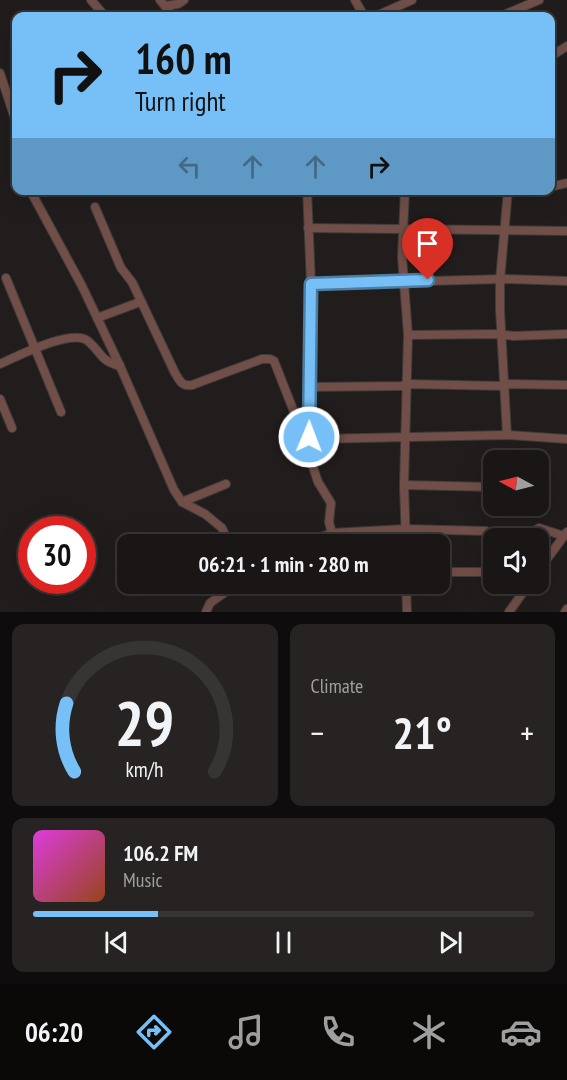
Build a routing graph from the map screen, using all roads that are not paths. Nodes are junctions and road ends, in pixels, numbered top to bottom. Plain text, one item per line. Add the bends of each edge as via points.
1 (91, 0) edge
2 (184, 0) edge
3 (412, 0) edge
4 (539, 0) edge
5 (163, 3) edge
6 (102, 12) edge
7 (385, 12) edge
8 (510, 12) edge
9 (0, 73) edge
10 (12, 110) edge
11 (33, 195) edge
12 (307, 195) edge
13 (405, 195) edge
14 (508, 195) edge
15 (95, 207) dead end
16 (308, 228) junction
17 (404, 230) junction
18 (506, 231) junction
19 (567, 231) edge
20 (6, 278) dead end
21 (500, 280) junction
22 (404, 281) junction
23 (567, 281) edge
24 (311, 284) junction
25 (140, 302) junction
26 (97, 318) junction
27 (502, 334) junction
28 (567, 334) edge
29 (408, 335) junction
30 (36, 350) junction
31 (0, 364) edge
32 (120, 366) junction
33 (407, 384) junction
34 (567, 385) edge
35 (504, 386) junction
36 (309, 387) junction
37 (0, 399) edge
38 (62, 412) dead end
39 (12, 428) dead end
40 (507, 435) junction
41 (309, 437) junction
42 (404, 437) junction
43 (567, 439) edge
44 (226, 484) dead end
45 (404, 485) junction
46 (483, 487) edge
47 (182, 502) junction
48 (405, 529) junction
49 (549, 530) edge
50 (483, 531) edge
51 (332, 533) joint
52 (225, 534) edge
53 (405, 534) edge
54 (565, 534) edge
55 (549, 556) edge
56 (450, 572) edge
57 (483, 572) edge
58 (223, 594) edge
59 (406, 594) edge
60 (522, 594) edge
61 (206, 612) edge
62 (407, 612) edge
63 (508, 612) edge

1 - 6 street
2 - 5 street via 178,4
3 - 7 street
4 - 8 street
9 - 10 street
11 - 26 street
12 - 16 street
13 - 17 street
14 - 18 street
15 - 25 street
16 - 17 street
16 - 24 street
17 - 18 street
17 - 22 street
18 - 19 street
18 - 21 street
20 - 30 street
21 - 22 street
21 - 23 street
21 - 27 street
22 - 24 street
22 - 29 street
24 - 36 street
25 - 26 street
25 - 41 street via 181,383 192,385 270,359 300,427
26 - 32 street
27 - 28 street
27 - 29 street
27 - 35 street
29 - 33 street
30 - 31 street
30 - 32 street via 80,337 106,361
30 - 38 street
32 - 47 street
33 - 35 street
33 - 36 street
33 - 42 street
34 - 35 street
35 - 40 street
36 - 41 street
37 - 39 street
40 - 42 street
40 - 43 street
41 - 42 street
41 - 51 street via 312,468 331,503
42 - 45 street
44 - 47 street
45 - 46 street
45 - 48 street
47 - 52 street via 205,514
48 - 50 street
48 - 51 street
48 - 53 street
49 - 54 street
54 - 55 street
56 - 57 street
58 - 61 street via 210,603
59 - 62 street
60 - 63 street

